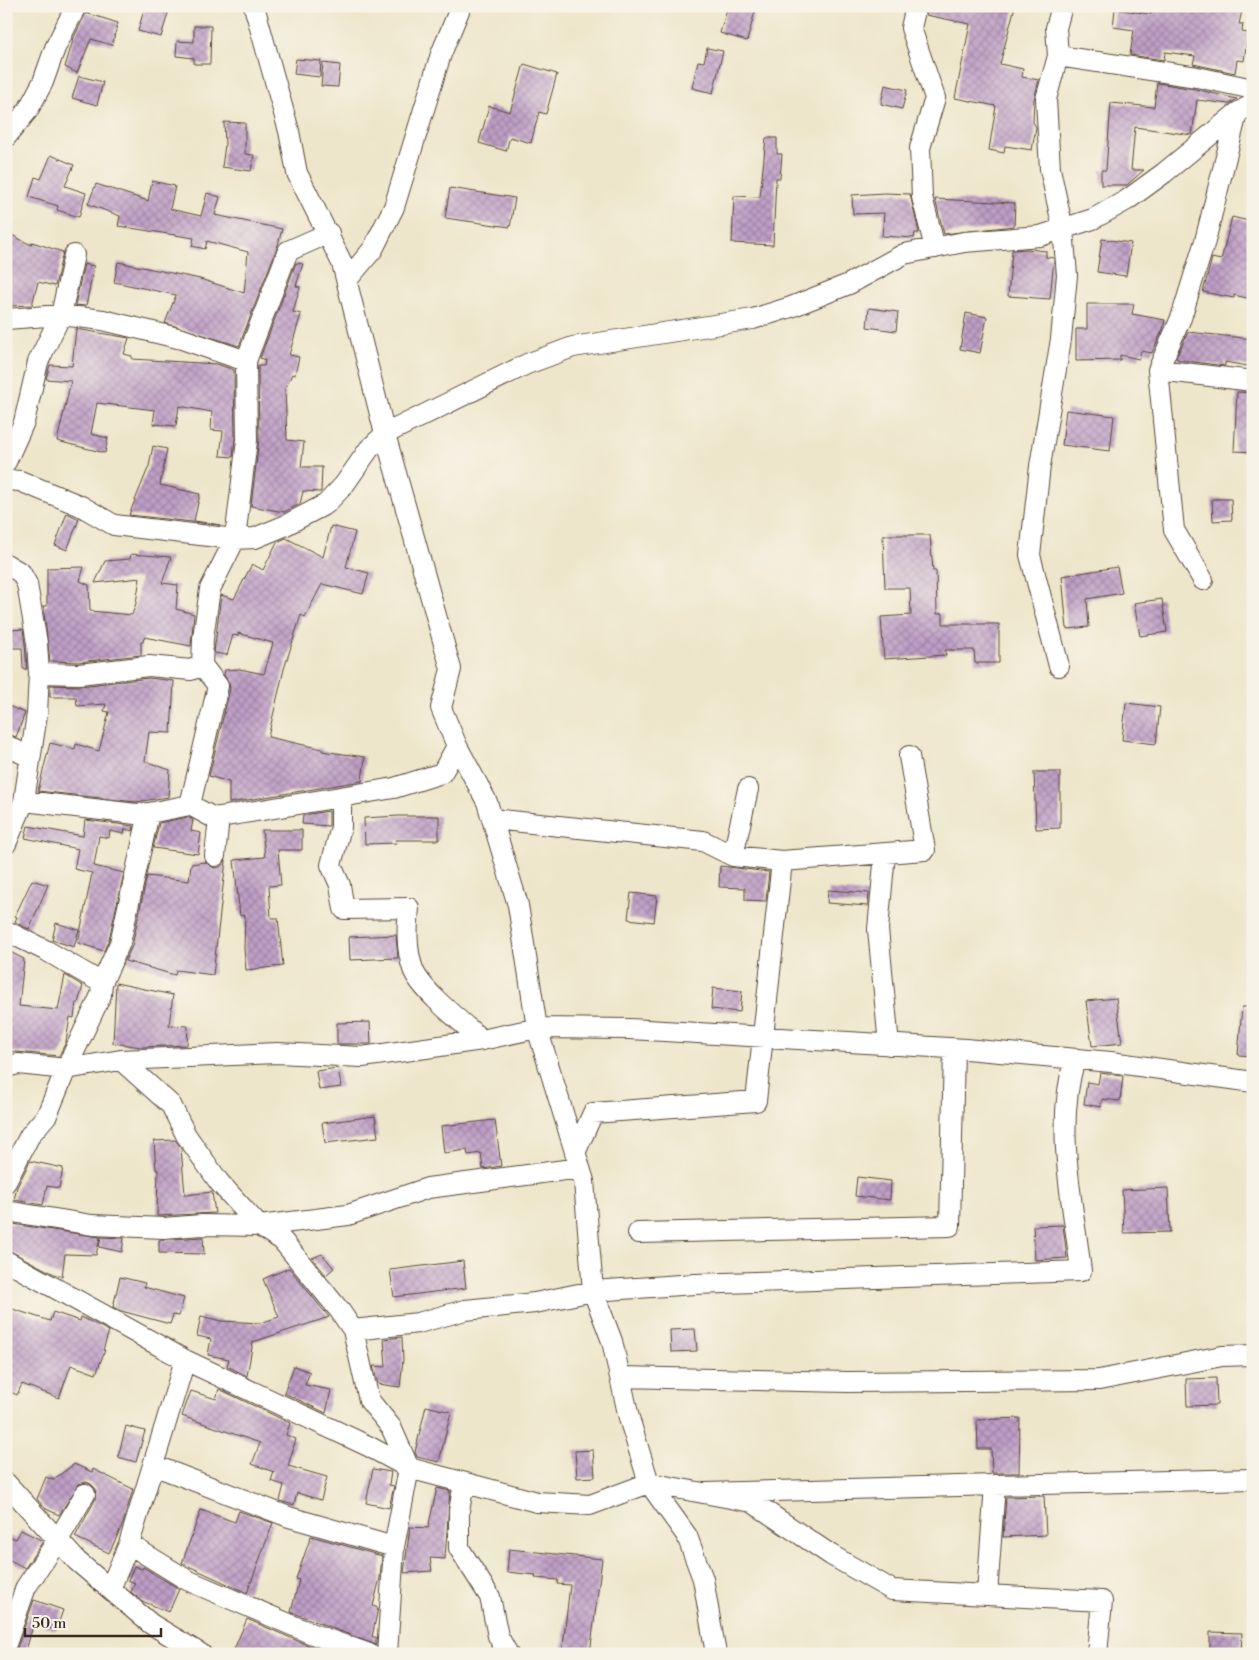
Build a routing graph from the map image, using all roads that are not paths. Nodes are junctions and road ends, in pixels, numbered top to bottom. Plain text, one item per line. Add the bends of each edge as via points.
1 (76, 6) edge
2 (254, 6) edge
3 (461, 6) edge
4 (916, 6) edge
5 (1062, 6) edge
6 (1058, 56) junction
7 (1253, 89) edge
8 (1245, 108) edge
9 (6, 137) edge
10 (1063, 228) junction
11 (329, 233) junction
12 (935, 248) junction
13 (74, 255) dead end
14 (347, 280) junction
15 (61, 315) junction
16 (6, 319) edge
17 (246, 361) junction
18 (1158, 370) junction
19 (1253, 381) edge
20 (385, 434) junction
21 (6, 462) edge
22 (6, 480) edge
23 (235, 539) junction
24 (6, 564) edge
25 (1203, 580) dead end
26 (202, 665) junction
27 (1059, 666) dead end
28 (39, 673) junction
29 (6, 746) edge
30 (457, 746) junction
31 (909, 756) dead end
32 (29, 757) junction
33 (748, 789) dead end
34 (341, 798) junction
35 (24, 801) junction
36 (190, 805) junction
37 (149, 813) junction
38 (219, 817) junction
39 (493, 819) junction
40 (6, 844) edge
41 (885, 853) junction
42 (215, 856) dead end
43 (733, 856) junction
44 (782, 861) junction
45 (6, 931) edge
46 (102, 983) junction
47 (537, 1028) junction
48 (763, 1038) junction
49 (482, 1040) junction
50 (889, 1045) junction
51 (954, 1048) junction
52 (1075, 1059) junction
53 (121, 1060) junction
54 (6, 1067) edge
55 (66, 1069) junction
56 (1253, 1082) edge
57 (577, 1160) junction
58 (6, 1182) edge
59 (6, 1211) edge
60 (259, 1226) junction
61 (638, 1233) dead end
62 (6, 1261) edge
63 (593, 1291) junction
64 (353, 1330) junction
65 (1253, 1355) edge
66 (185, 1360) junction
67 (620, 1377) junction
68 (153, 1465) junction
69 (408, 1468) junction
70 (1253, 1479) edge
71 (6, 1483) edge
72 (464, 1483) junction
73 (649, 1483) junction
74 (995, 1485) junction
75 (705, 1492) junction
76 (85, 1494) dead end
77 (58, 1540) junction
78 (129, 1544) junction
79 (394, 1547) junction
80 (110, 1589) junction
81 (987, 1595) junction
82 (6, 1644) edge
83 (201, 1654) edge
84 (370, 1654) edge
85 (387, 1654) edge
86 (508, 1654) edge
87 (716, 1654) edge
88 (1097, 1654) edge

1 - 9 street via 55,48 44,82 28,110
2 - 11 street via 297,173
3 - 14 street via 441,54 394,207 373,249
4 - 12 street via 911,28 935,98 920,148 922,197
5 - 6 street via 1056,28
6 - 7 street
6 - 10 street via 1046,99 1050,169
8 - 10 street via 1127,200 1093,219
8 - 18 street via 1181,318
10 - 12 street via 1040,236 964,242
10 - 27 street via 1067,275 1061,339 1040,466 1030,554
11 - 14 street
11 - 17 street via 288,251
12 - 20 street via 904,254 849,284 753,319 574,347 527,364
13 - 15 street
14 - 20 street
15 - 16 street
15 - 17 street via 103,320 182,339
15 - 21 street via 38,362 24,422
17 - 23 street via 247,440
18 - 19 street
18 - 25 street via 1174,530
20 - 23 street via 369,449 326,504 255,538
20 - 30 street via 451,669 441,708
22 - 23 street via 20,481 81,506 114,525
23 - 26 street via 210,589
24 - 28 street via 21,573 27,584
26 - 28 street via 191,670 149,666 79,674
26 - 36 street via 218,686
28 - 32 street via 37,714
29 - 32 street
30 - 34 street via 442,773 394,788
30 - 39 street
31 - 41 street via 925,850
32 - 35 street
33 - 43 street
34 - 38 street
34 - 49 street via 341,827 331,865 340,885 344,909 409,908 406,936 413,970 442,1006
35 - 37 street
35 - 40 street
36 - 37 street
36 - 38 street via 214,818
37 - 46 street via 120,943
38 - 42 street
39 - 43 street via 702,841
39 - 47 street via 518,905
41 - 44 street
41 - 50 street via 878,929
43 - 44 street
44 - 48 street
45 - 46 street
46 - 55 street via 101,995
47 - 48 street via 630,1029
47 - 49 street
47 - 57 street
48 - 50 street
48 - 57 street via 756,1101 593,1113
49 - 53 street via 362,1057 277,1053
50 - 51 street
51 - 52 street
51 - 61 street via 950,1226
52 - 56 street
52 - 63 street via 1068,1080 1065,1138 1081,1271 696,1284
53 - 55 street
53 - 60 street via 171,1105 186,1135 219,1182
54 - 55 street via 18,1064
55 - 58 street via 47,1115 30,1135
57 - 60 street via 428,1188 348,1215
57 - 63 street via 584,1181
59 - 60 street via 92,1225 164,1228
60 - 64 street via 282,1240
62 - 66 street
63 - 64 street via 535,1303 465,1310 418,1322
63 - 67 street via 612,1341
64 - 69 street via 369,1400 390,1427
65 - 67 street via 1222,1356 1099,1380 848,1382
66 - 68 street
66 - 69 street
67 - 73 street
68 - 78 street
68 - 79 street via 289,1517
69 - 72 street
69 - 79 street
70 - 74 street
71 - 77 street
72 - 73 street via 537,1502 590,1505
72 - 86 street via 459,1511 459,1548 490,1597 498,1636
73 - 75 street
73 - 87 street via 687,1536 703,1579
74 - 75 street
74 - 81 street
75 - 81 street via 752,1502 831,1555 892,1590
76 - 77 street
77 - 80 street
77 - 82 street via 26,1587
78 - 80 street
78 - 84 street via 187,1580
79 - 85 street
80 - 83 street via 151,1624
81 - 88 street via 1102,1601

